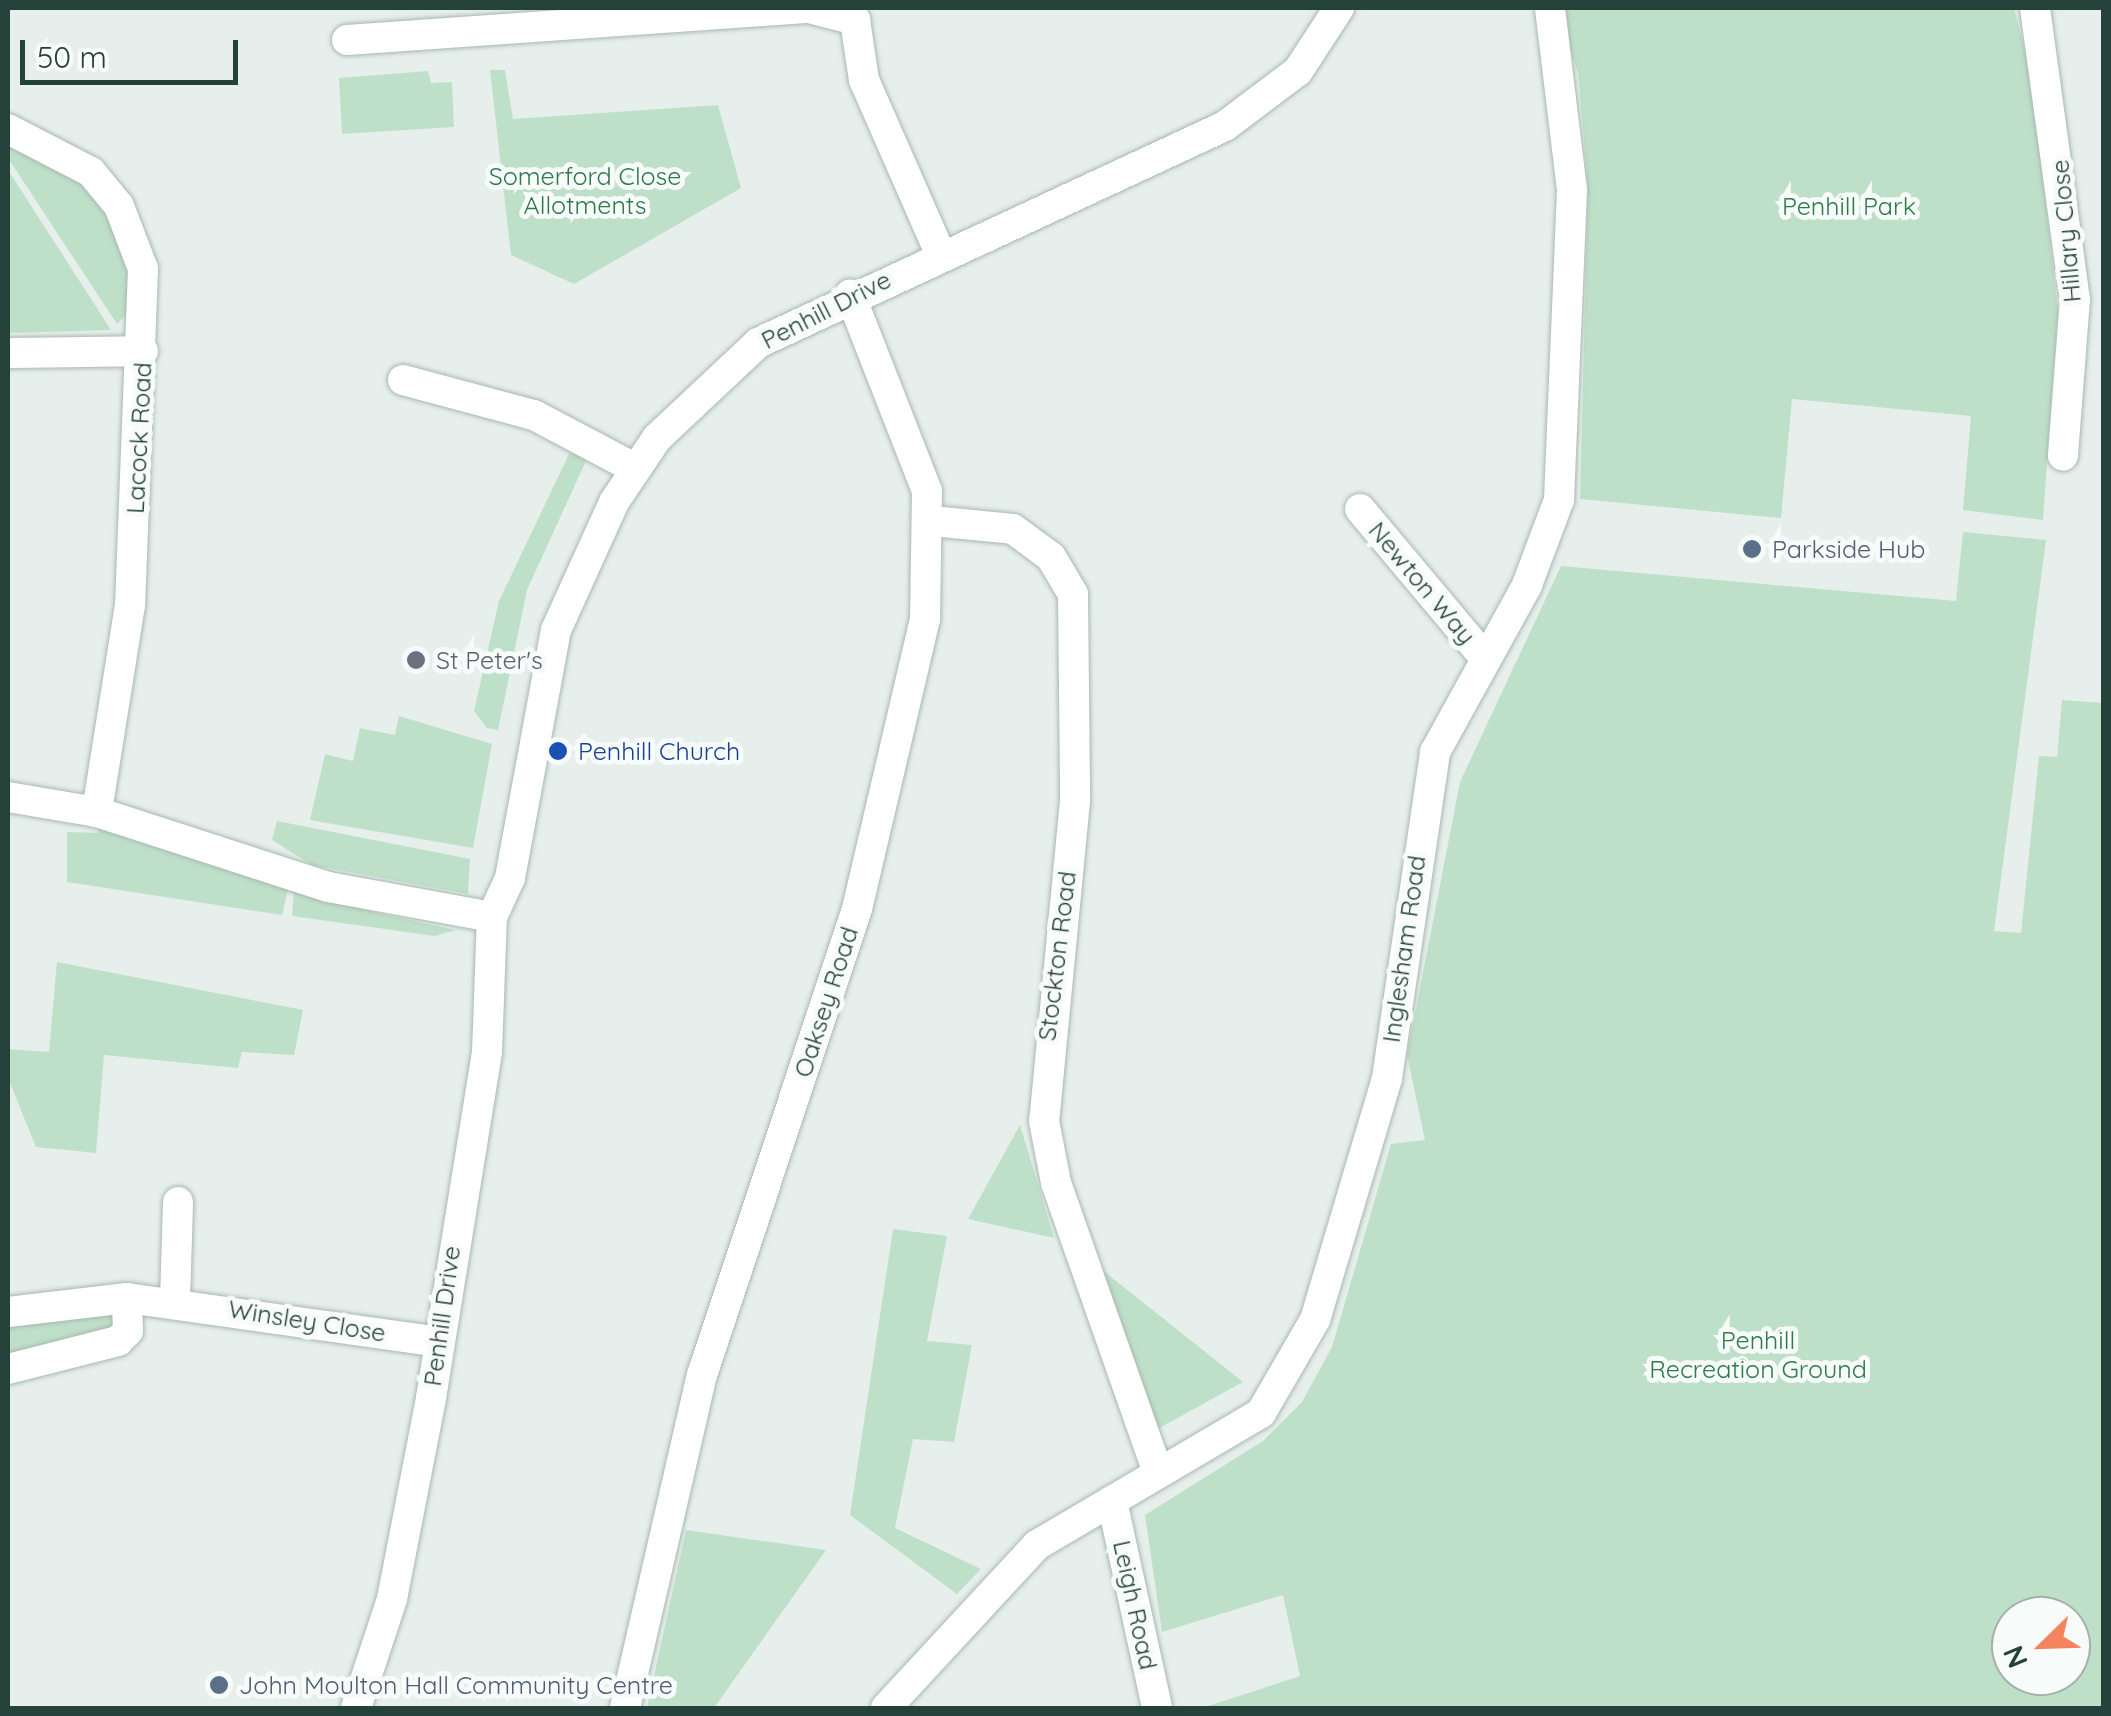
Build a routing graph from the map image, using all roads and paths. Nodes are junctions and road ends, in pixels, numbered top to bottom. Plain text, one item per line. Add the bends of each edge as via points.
1 (1338, 8) edge
2 (1550, 8) edge
3 (2035, 8) edge
4 (858, 14) edge
5 (348, 40) dead end
6 (8, 129) edge
7 (940, 253) junction
8 (850, 295) junction
9 (2089, 298) edge
10 (143, 351) junction
11 (8, 353) edge
12 (403, 380) dead end
13 (2062, 456) dead end
14 (634, 468) junction
15 (1360, 509) dead end
16 (932, 520) junction
17 (1485, 658) junction
18 (8, 797) edge
19 (98, 812) junction
20 (492, 917) junction
21 (178, 1202) dead end
22 (126, 1298) junction
23 (175, 1300) junction
24 (8, 1312) edge
25 (439, 1342) junction
26 (8, 1369) edge
27 (1158, 1473) junction
28 (1112, 1501) junction
29 (356, 1708) edge
30 (626, 1708) edge
31 (886, 1708) edge
32 (1157, 1708) edge

1 - 7 street, Penhill Drive via 1298,71 1248,112
2 - 17 street, Inglesham Road via 1572,190 1560,500
3 - 9 street, Hillary Close
4 - 5 street via 809,8
4 - 7 street via 864,80
6 - 10 street, Lacock Road via 72,156 120,206 143,269
7 - 8 street, Penhill Drive
8 - 14 street, Penhill Drive via 729,365
8 - 16 street, Oaksey Road
9 - 13 street, Hillary Close
10 - 11 street
10 - 19 street, Lacock Road via 130,604
12 - 14 street via 534,415
14 - 20 street, Penhill Drive via 556,630 510,878
15 - 17 street, Newton Way
16 - 27 street, Stockton Road via 1013,529 1051,557 1073,594 1074,801 1044,1121 1056,1182
16 - 30 street, Oaksey Road via 925,619 867,872 736,1256
17 - 27 street, Inglesham Road via 1435,752 1387,1078 1314,1320 1260,1413
18 - 19 street
19 - 20 street via 328,887
20 - 25 street, Penhill Drive via 487,1052
21 - 23 street
22 - 23 street, Winsley Close
22 - 24 street, Winsley Close
22 - 26 street via 128,1331 118,1341
23 - 25 street, Winsley Close
25 - 29 street, Penhill Drive via 392,1598
27 - 28 street, Inglesham Road
28 - 31 street, Inglesham Road via 1018,1561
28 - 32 street, Leigh Road

